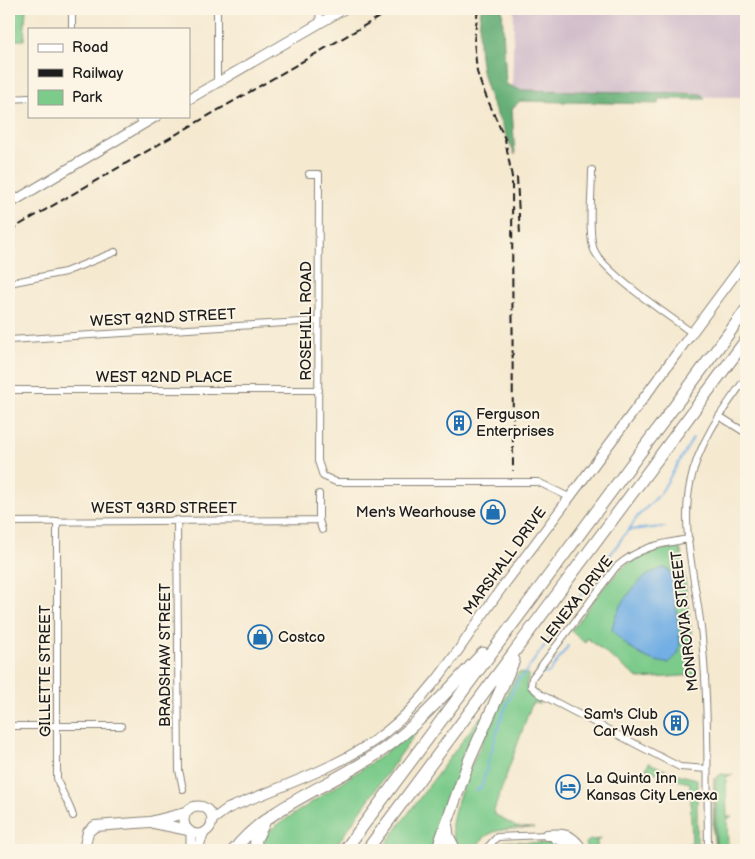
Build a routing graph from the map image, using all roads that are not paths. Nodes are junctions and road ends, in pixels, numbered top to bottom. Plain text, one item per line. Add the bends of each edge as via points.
1 (72, 9) edge
2 (217, 9) edge
3 (319, 9) edge
4 (344, 9) edge
5 (320, 23) junction
6 (72, 28) edge
7 (217, 83) junction
8 (9, 98) edge
9 (28, 98) edge
10 (190, 98) edge
11 (141, 120) edge
12 (592, 170) dead end
13 (309, 174) dead end
14 (9, 204) edge
15 (115, 252) dead end
16 (746, 260) edge
17 (9, 283) edge
18 (746, 310) edge
19 (318, 321) junction
20 (692, 333) junction
21 (9, 340) edge
22 (746, 340) edge
23 (746, 378) edge
24 (9, 390) edge
25 (319, 390) junction
26 (719, 416) junction
27 (746, 433) edge
28 (319, 494) dead end
29 (569, 497) junction
30 (177, 520) junction
31 (319, 520) junction
32 (57, 521) junction
33 (9, 522) edge
34 (322, 530) dead end
35 (688, 539) junction
36 (520, 613) junction
37 (520, 644) junction
38 (9, 726) edge
39 (59, 726) junction
40 (121, 726) dead end
41 (707, 769) junction
42 (183, 789) dead end
43 (205, 808) junction
44 (228, 809) junction
45 (185, 813) junction
46 (73, 816) dead end
47 (212, 820) junction
48 (265, 821) junction
49 (150, 822) junction
50 (447, 826) junction
51 (189, 832) junction
52 (204, 833) junction
53 (547, 835) junction
54 (84, 850) edge
55 (191, 850) edge
56 (197, 850) edge
57 (234, 850) edge
58 (255, 850) edge
59 (345, 850) edge
60 (367, 850) edge
61 (437, 850) edge
62 (455, 850) edge
63 (485, 850) edge
64 (572, 850) edge
65 (582, 850) edge
66 (708, 850) edge

1 - 6 street
2 - 7 street
3 - 5 street
4 - 5 street
5 - 7 street
7 - 10 street
8 - 9 street
11 - 14 street
12 - 20 street via 592,240 597,256 608,270
13 - 19 street, ROSEHILL ROAD via 319,174
15 - 17 street via 65,272
16 - 20 street, MARSHALL DRIVE
18 - 36 highway
19 - 21 street, WEST 92ND STREET
19 - 25 street, ROSEHILL ROAD
20 - 29 street, MARSHALL DRIVE
22 - 37 highway
23 - 26 street
24 - 25 street, WEST 92ND PLACE
25 - 29 street, ROSEHILL ROAD via 318,461 323,476 336,482 538,482
26 - 27 street
26 - 35 street via 701,447 690,484
28 - 31 street
29 - 44 street, MARSHALL DRIVE via 461,646 405,716 387,732 347,757
30 - 31 street, WEST 93RD STREET
30 - 32 street, WEST 93RD STREET
30 - 42 street, BRADSHAW STREET via 179,770
31 - 34 street
32 - 33 street, WEST 93RD STREET
32 - 39 street, GILLETTE STREET
35 - 41 street, MONROVIA STREET via 704,662
35 - 41 street, LENEXA DRIVE via 631,554 616,567 532,678 531,686 540,694 672,763
36 - 48 highway via 401,736 368,760
36 - 59 highway
37 - 50 highway via 469,761
37 - 60 highway
38 - 39 street
39 - 40 street
39 - 46 street, GILLETTE STREET via 57,778
41 - 66 street, MONROVIA STREET
43 - 44 street, MARSHALL DRIVE
43 - 45 street via 196,806
43 - 47 street
44 - 47 street, MARSHALL DRIVE
45 - 49 main road
45 - 51 street via 184,822
47 - 52 street
48 - 57 highway via 246,835
48 - 58 highway via 256,839
49 - 51 main road
49 - 54 main road via 95,826 88,832
50 - 61 highway
50 - 62 highway
51 - 52 street
51 - 55 street
52 - 56 street
53 - 63 street via 497,837
53 - 64 main road via 564,842
53 - 65 main road via 565,834 575,839

